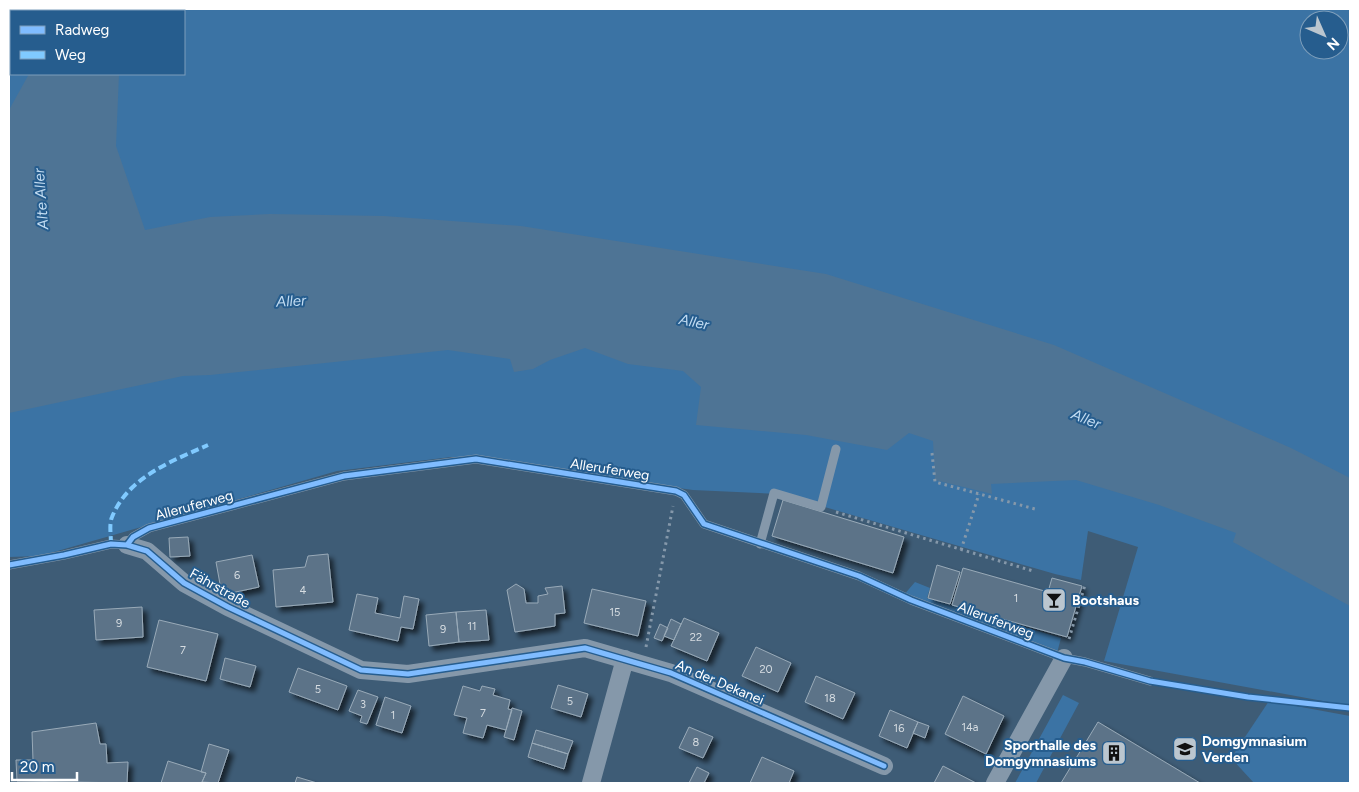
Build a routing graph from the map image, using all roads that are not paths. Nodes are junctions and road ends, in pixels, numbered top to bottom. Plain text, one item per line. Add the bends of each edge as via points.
1 (836, 449) dead end
2 (760, 544) junction
3 (127, 545) junction
4 (9, 565) edge
5 (1064, 658) junction
6 (625, 659) junction
7 (361, 670) joint
8 (1150, 681) dead end
9 (884, 766) dead end
10 (597, 781) edge
11 (995, 783) edge

1 - 2 lane via 820,507 774,493
2 - 3 lane, Alleruferweg via 704,524 684,495 676,491 476,459 344,476 149,528 133,536
2 - 5 lane, Alleruferweg via 859,576 911,600
3 - 4 lane, Fährstraße via 111,544
3 - 7 street, Fährstraße via 147,552 184,583 228,607
5 - 8 lane, Alleruferweg
5 - 11 street
6 - 7 street, An der Dekanei via 585,648 408,674
6 - 9 street, An der Dekanei via 671,673
6 - 10 street

